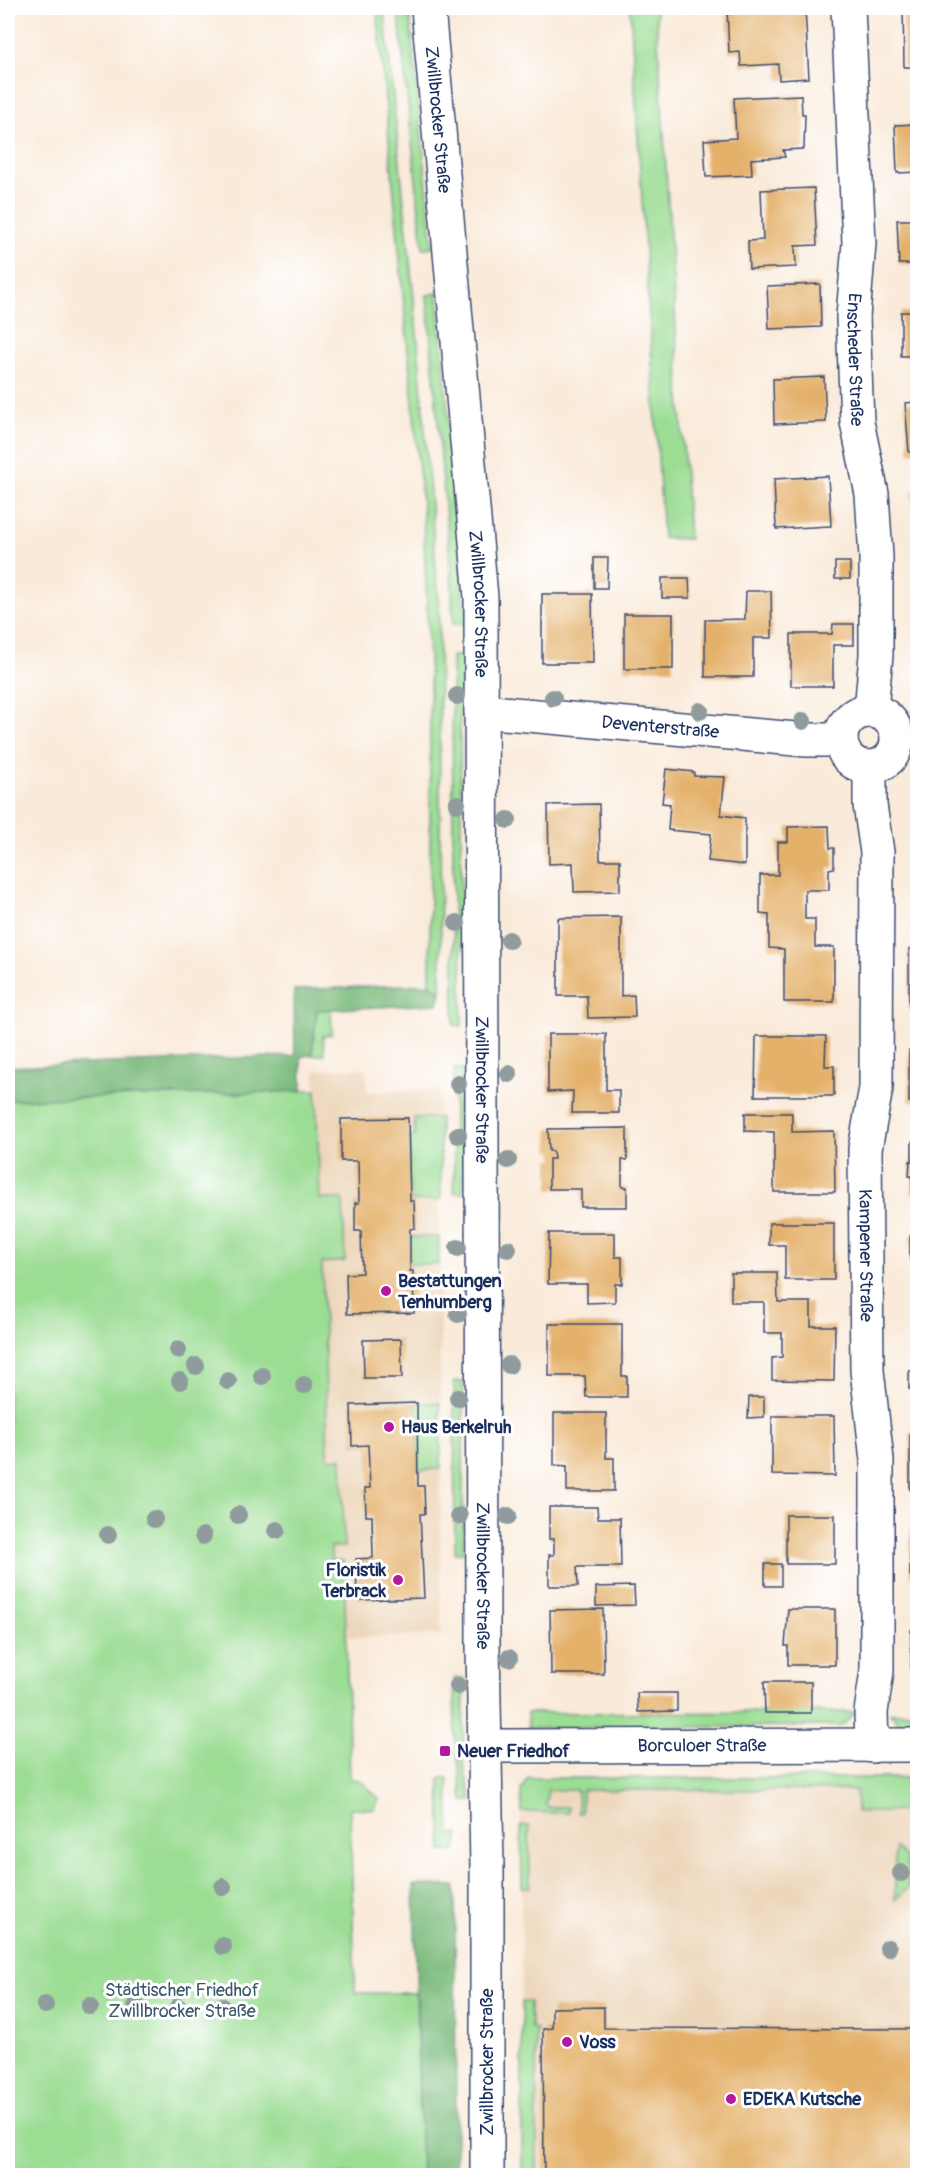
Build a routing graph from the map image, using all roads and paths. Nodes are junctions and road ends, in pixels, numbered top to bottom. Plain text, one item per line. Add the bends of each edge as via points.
1 (428, 8) edge
2 (848, 8) edge
3 (481, 711) junction
4 (871, 711) junction
5 (907, 739) edge
6 (841, 740) junction
7 (870, 767) junction
8 (918, 1745) edge
9 (484, 1746) junction
10 (872, 1746) junction
11 (488, 2175) edge

1 - 3 street, Zwillbrocker Straße via 479,576
2 - 4 street, Enscheder Straße via 859,243 853,317 857,422 872,494 876,557 876,655
3 - 6 street, Deventerstraße
3 - 9 street, Zwillbrocker Straße
4 - 5 street via 888,718
4 - 6 street via 854,716 843,730
5 - 7 street via 881,765
6 - 7 street via 847,757 862,767
7 - 10 street, Kampener Straße via 870,805 877,852 876,1089 865,1149 867,1370 877,1460 877,1671 871,1712
8 - 10 street, Borculoer Straße
9 - 10 street, Borculoer Straße
9 - 11 street, Zwillbrocker Straße

